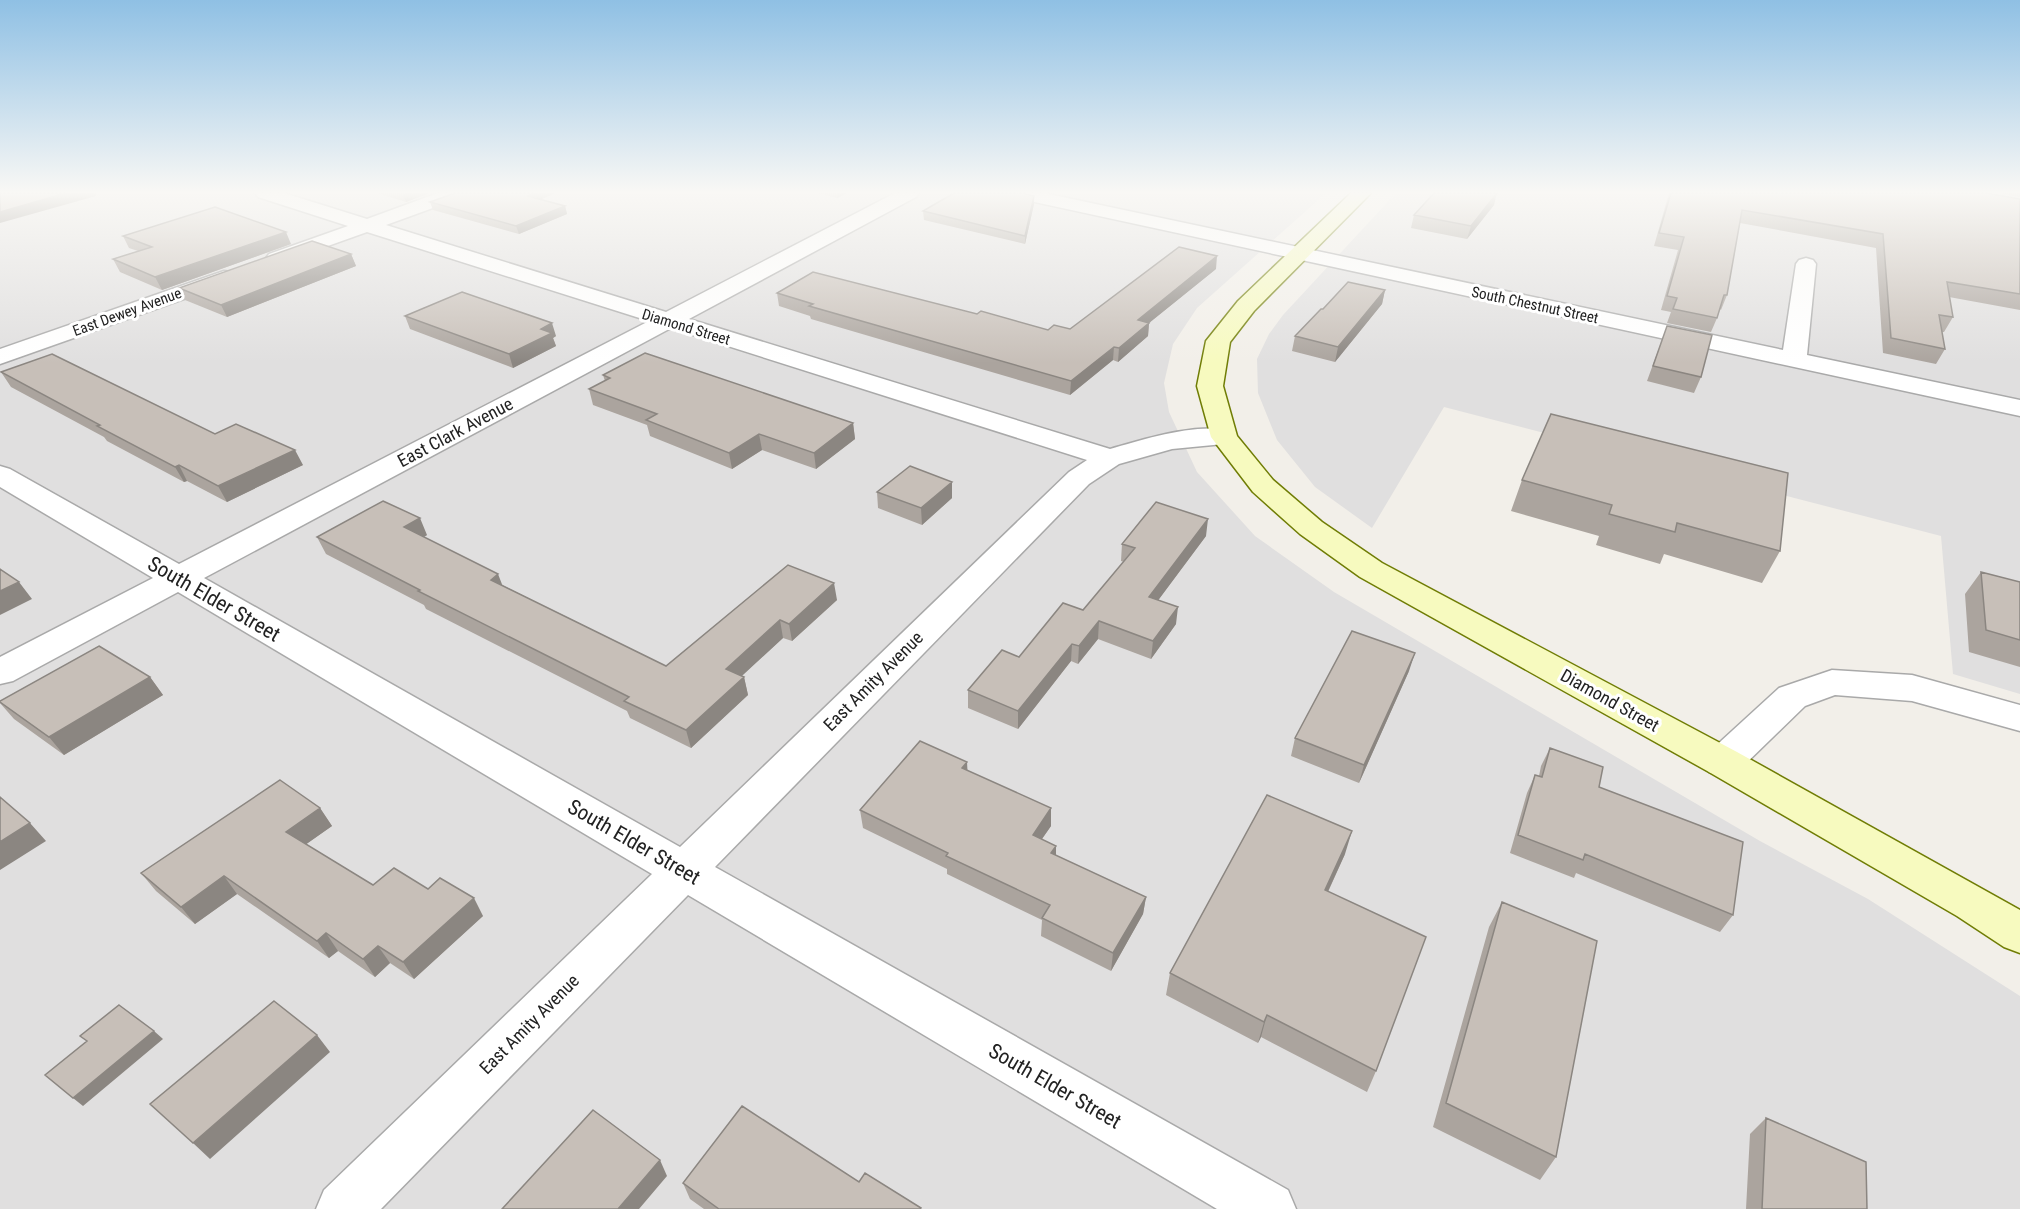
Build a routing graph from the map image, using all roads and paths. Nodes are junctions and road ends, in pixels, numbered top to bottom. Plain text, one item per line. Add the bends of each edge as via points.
1 (301, 249) edge
2 (441, 249) edge
3 (804, 249) edge
4 (1276, 249) edge
5 (1303, 249) edge
6 (1298, 254) junction
7 (1806, 264) dead end
8 (666, 321) junction
9 (0, 357) edge
10 (1794, 361) junction
11 (2020, 408) edge
12 (1224, 437) junction
13 (1109, 458) junction
14 (0, 475) edge
15 (178, 579) junction
16 (0, 672) edge
17 (2020, 718) edge
18 (1723, 762) junction
19 (684, 871) junction
20 (2020, 933) edge
21 (343, 1209) edge
22 (1269, 1209) edge

1 - 9 street, East Dewey Avenue
2 - 8 street, Diamond Street
3 - 8 street, East Clark Avenue
4 - 6 street, South Chestnut Street
5 - 6 main road
6 - 10 street, South Chestnut Street
6 - 12 main road via 1246,306 1218,341 1210,386
7 - 10 street
8 - 13 street, Diamond Street
8 - 15 street, East Clark Avenue
10 - 11 street, South Chestnut Street
12 - 13 street, East Amity Avenue via 1170,441
12 - 18 main road, Diamond Street via 1263,486 1311,528 1371,570
13 - 19 street, East Amity Avenue via 1079,478
14 - 15 street, South Elder Street
15 - 16 street, East Clark Avenue
15 - 19 street, South Elder Street
17 - 18 street via 1912,688 1832,682 1792,697
18 - 20 main road, Diamond Street
19 - 21 street, East Amity Avenue
19 - 22 street, South Elder Street

